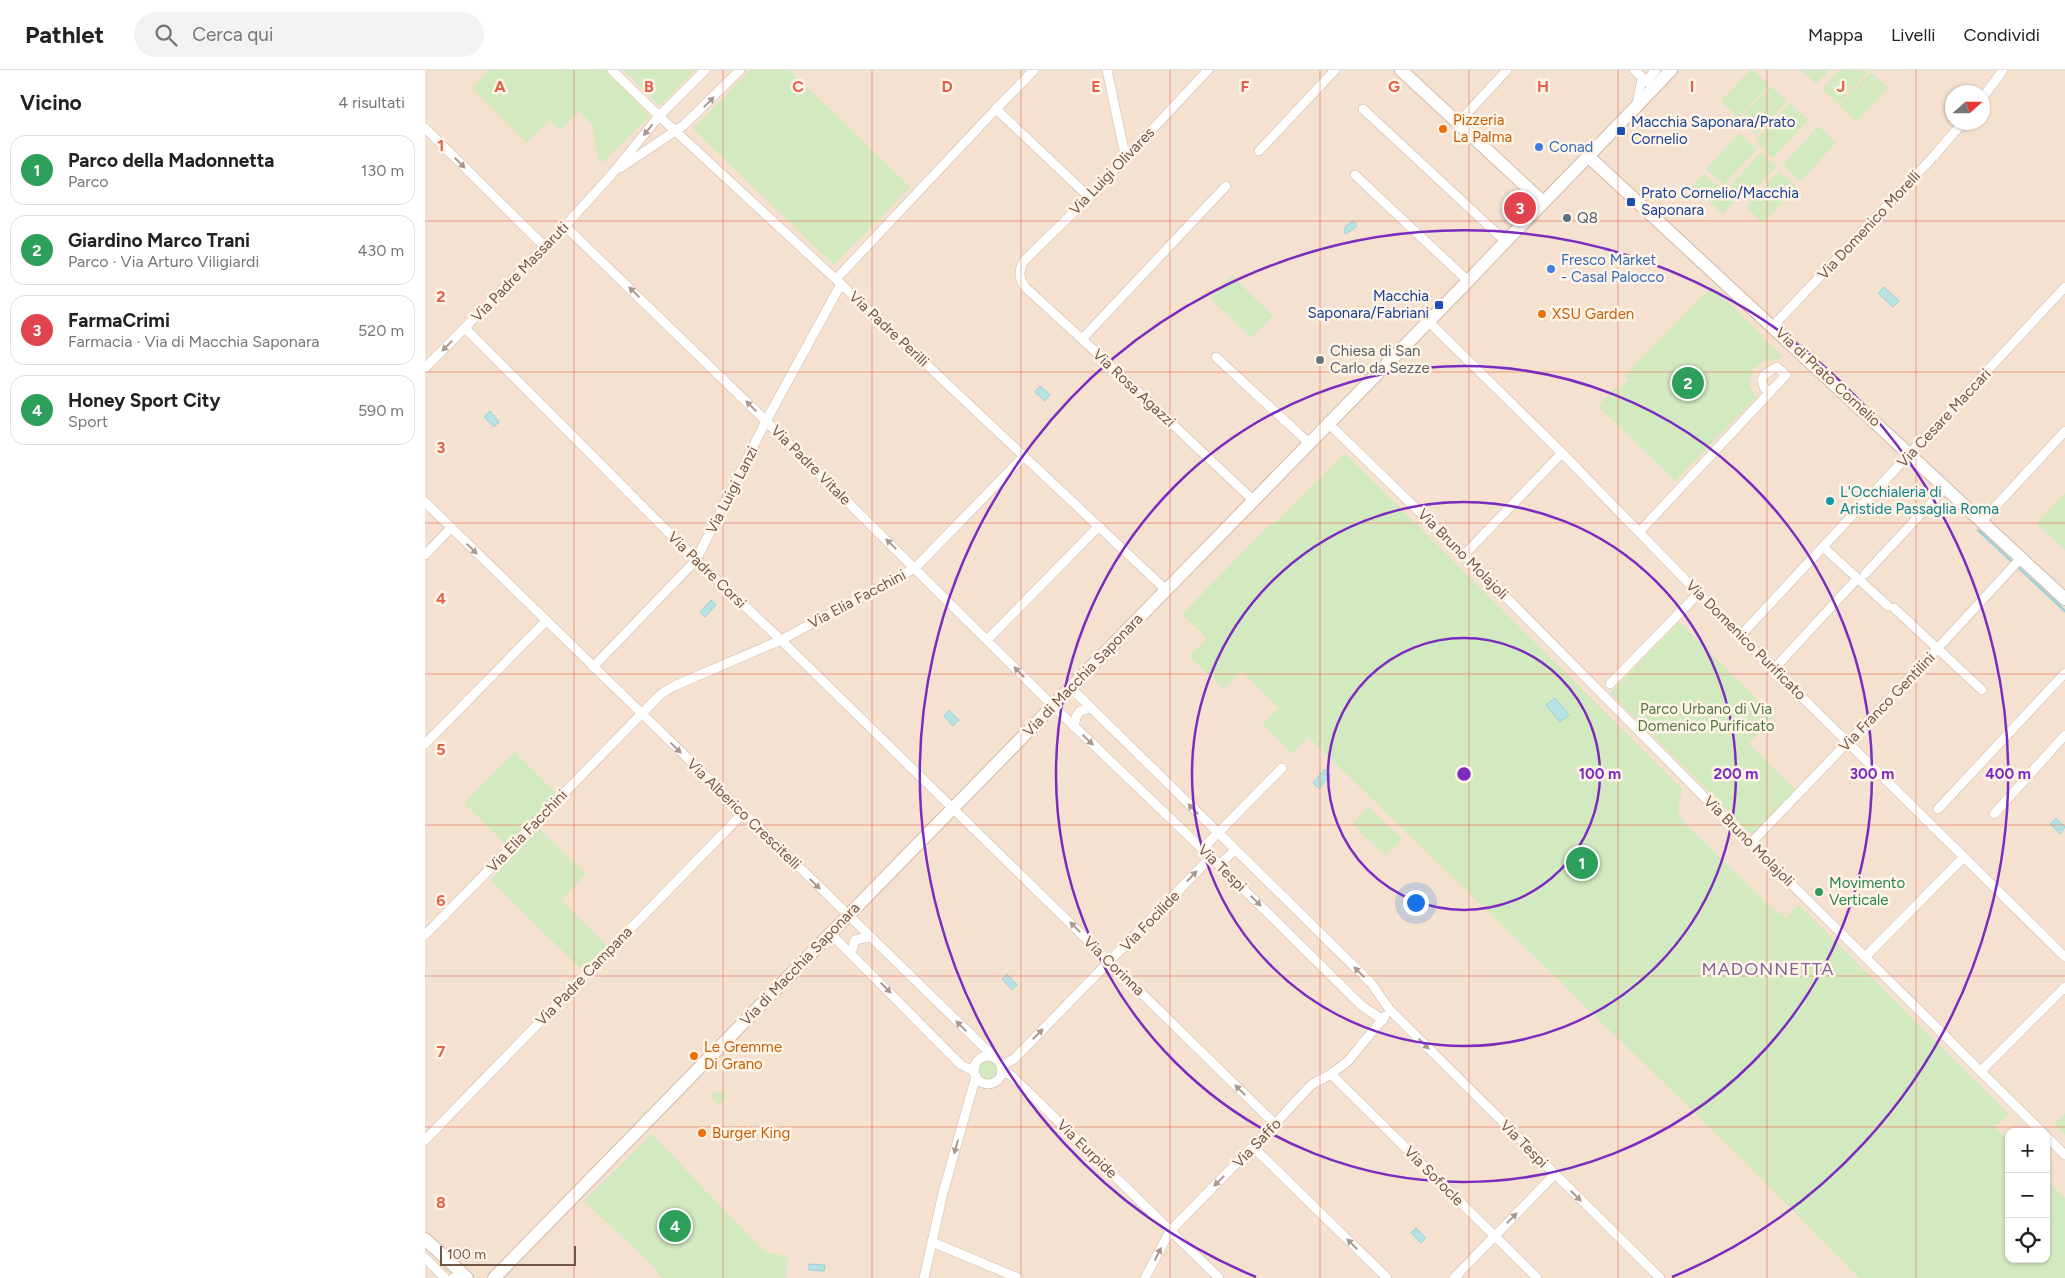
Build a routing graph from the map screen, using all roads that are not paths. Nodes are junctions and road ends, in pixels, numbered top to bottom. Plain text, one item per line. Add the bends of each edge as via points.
1 (612, 70) edge
2 (705, 70) edge
3 (741, 70) edge
4 (1033, 70) edge
5 (1107, 70) edge
6 (1208, 70) edge
7 (1335, 70) edge
8 (1401, 70) edge
9 (1507, 70) edge
10 (1634, 70) edge
11 (1656, 70) edge
12 (1671, 70) edge
13 (2003, 70) edge
14 (1647, 82) junction
15 (1990, 88) edge
16 (996, 109) junction
17 (1363, 109) dead end
18 (659, 116) junction
19 (1457, 124) junction
20 (425, 128) edge
21 (1956, 130) edge
22 (675, 132) junction
23 (1124, 150) dead end
24 (1259, 151) dead end
25 (1589, 157) junction
26 (612, 174) junction
27 (1355, 174) dead end
28 (1226, 186) dead end
29 (1089, 197) junction
30 (1543, 202) junction
31 (565, 226) junction
32 (1505, 242) junction
33 (545, 247) junction
34 (1020, 273) joint
35 (839, 281) junction
36 (1468, 281) junction
37 (2065, 287) edge
38 (1428, 321) junction
39 (1773, 326) junction
40 (465, 328) junction
41 (1082, 339) junction
42 (1216, 357) dead end
43 (425, 368) edge
44 (1769, 393) dead end
45 (766, 421) junction
46 (1328, 423) junction
47 (2065, 431) edge
48 (1309, 443) junction
49 (1562, 453) junction
50 (1910, 454) junction
51 (1024, 456) junction
52 (1946, 487) junction
53 (1253, 500) junction
54 (425, 502) edge
55 (1982, 521) junction
56 (1099, 526) junction
57 (451, 528) junction
58 (1640, 531) junction
59 (1823, 547) junction
60 (425, 555) edge
61 (1464, 555) junction
62 (2021, 558) junction
63 (696, 560) junction
64 (915, 568) junction
65 (1865, 574) dead end
66 (1854, 582) dead end
67 (1165, 590) junction
68 (1699, 593) junction
69 (2065, 599) edge
70 (546, 621) junction
71 (1740, 636) junction
72 (781, 640) junction
73 (987, 640) junction
74 (1939, 648) junction
75 (593, 667) junction
76 (1774, 669) junction
77 (2065, 673) edge
78 (1610, 684) dead end
79 (1071, 688) junction
80 (1982, 690) dead end
81 (1053, 706) junction
82 (1091, 708) junction
83 (642, 714) junction
84 (1075, 727) junction
85 (2065, 735) edge
86 (1849, 742) junction
87 (425, 744) edge
88 (1282, 768) dead end
89 (953, 808) junction
90 (1938, 809) dead end
91 (743, 813) junction
92 (1994, 814) dead end
93 (1217, 834) junction
94 (1751, 843) junction
95 (1202, 849) junction
96 (1234, 851) junction
97 (1211, 857) junction
98 (1963, 857) junction
99 (1219, 865) junction
100 (847, 915) junction
101 (830, 933) junction
102 (425, 936) edge
103 (869, 937) junction
104 (851, 954) junction
105 (1865, 957) junction
106 (2065, 957) edge
107 (1110, 962) junction
108 (2065, 988) edge
109 (1390, 1010) junction
110 (1383, 1020) junction
111 (1000, 1065) junction
112 (1981, 1071) junction
113 (975, 1074) junction
114 (1331, 1074) junction
115 (988, 1084) junction
116 (970, 1100) junction
117 (1275, 1124) junction
118 (2038, 1128) edge
119 (425, 1140) edge
120 (2050, 1140) edge
121 (1253, 1146) junction
122 (2065, 1155) edge
123 (1554, 1174) junction
124 (1170, 1230) junction
125 (1495, 1237) junction
126 (425, 1239) edge
127 (932, 1242) junction
128 (425, 1258) edge
129 (453, 1277) edge
130 (494, 1278) edge
131 (924, 1278) edge
132 (1018, 1278) edge
133 (1145, 1278) edge
134 (1219, 1278) edge
135 (1387, 1278) edge
136 (1454, 1278) edge
137 (1537, 1278) edge
138 (1660, 1278) edge

1 - 18 street, Via Padre Perilli
2 - 18 street, Via Padre Massaruti
22 -> 3 street, Via Padre Massaruti
4 - 16 street, Via Luigi Lanzi
5 - 23 street
6 - 29 street, Via Luigi Olivares
7 - 24 street
8 - 19 street
9 - 19 street
10 - 14 street
11 - 14 street
12 - 14 street, Via di Macchia Saponara
13 - 15 street
14 - 25 street, Via di Macchia Saponara via 1636,107
16 - 29 street
16 - 35 street, Via Luigi Lanzi
17 - 32 street
18 - 22 street, Via Padre Perilli
18 -> 26 street, Via Padre Massaruti
19 - 30 street
20 -> 33 street
21 - 39 street, Via Domenico Morelli
22 - 26 street, Via Padre Massaruti
22 - 35 street, Via Padre Perilli
25 - 30 street, Via di Macchia Saponara
25 - 39 street, Via di Prato Cornelio
26 - 31 street, Via Padre Massaruti
27 - 36 street
28 - 41 street
29 - 34 street, Via Luigi Olivares via 1025,261
30 - 32 street, Via di Macchia Saponara
31 - 33 street, Via Padre Massaruti
45 -> 31 street, Via Padre Vitale
32 - 36 street, Via di Macchia Saponara
33 - 40 street, Via Padre Massaruti
34 - 41 street, Via Rosa Agazzi via 1026,288
35 - 45 street, Via Luigi Lanzi
35 - 51 street, Via Padre Perilli
36 - 38 street, Via di Macchia Saponara
37 - 50 street, Via Cesare Maccari
38 - 46 street, Via di Macchia Saponara
38 - 49 street, Via Domenico Purificato
39 - 50 street, Via di Prato Cornelio
40 -> 43 street, Via Padre Massaruti
40 - 63 street, Via Padre Corsi
41 - 53 street, Via Rosa Agazzi
42 - 48 street
44 - 58 street
45 - 63 street, Via Luigi Lanzi
64 -> 45 street, Via Padre Vitale
46 - 48 street, Via di Macchia Saponara
46 - 61 street, Via Bruno Molajoli
47 - 55 street
48 - 53 street, Via di Macchia Saponara
49 - 58 street, Via Domenico Purificato
49 - 61 street
50 - 52 street, Via di Prato Cornelio
50 - 59 street, Via Cesare Maccari
51 - 56 street, Via Padre Perilli
51 - 64 street, Via Elia Facchini
52 - 55 street, Via di Prato Cornelio
52 - 65 street
53 - 67 street, Via di Macchia Saponara
54 - 57 street
55 - 62 street, Via di Prato Cornelio
56 - 67 street, Via Padre Perilli
56 - 73 street
57 - 60 street
57 -> 70 street
58 - 68 street, Via Domenico Purificato
59 - 71 street, Via Cesare Maccari
59 - 74 street
61 - 94 street, Via Bruno Molajoli
62 - 69 street, Via di Prato Cornelio
62 - 74 street, Via Franco Gentilini
63 - 72 street, Via Padre Corsi
63 - 75 street, Via Luigi Lanzi
64 - 72 street, Via Elia Facchini
64 - 73 street, Via Padre Vitale
66 - 76 street
67 - 79 street, Via di Macchia Saponara
68 - 71 street, Via Domenico Purificato
68 - 78 street
70 - 75 street
70 - 87 street
71 - 76 street, Via Domenico Purificato
72 - 83 street, Via Elia Facchini via 674,686
72 - 89 street, Via Padre Corsi
81 -> 73 street, Via Padre Vitale
74 - 80 street
74 - 86 street, Via Franco Gentilini
75 - 83 street, Via Alberico Crescitelli
76 - 86 street, Via Domenico Purificato
77 - 90 street
79 - 81 street, Via di Macchia Saponara
79 - 82 street, Via Tespi
81 - 84 street, Via Tespi
81 - 89 street, Via di Macchia Saponara
82 - 84 street via 1080,711
93 -> 82 street, Via Tespi
83 -> 91 street, Via Alberico Crescitelli
83 - 102 street, Via Elia Facchini
84 -> 95 street, Via Tespi
85 - 92 street
86 - 94 street, Via Franco Gentilini
86 - 98 street, Via Domenico Purificato
88 - 93 street
89 - 100 street, Via di Macchia Saponara
107 -> 89 street, Via Corinna
91 -> 100 street, Via Alberico Crescitelli
91 - 119 street, Via Padre Campana
93 - 95 street
93 - 96 street, Via Tespi
94 - 105 street, Via Bruno Molajoli
95 - 97 street, Via Tespi
96 - 99 street
109 -> 96 street, Via Tespi via 1371,983
97 - 99 street, Via Tespi
107 -> 97 street, Via Focilide
98 - 105 street
98 - 106 street, Via Domenico Purificato
99 -> 110 street, Via Tespi via 1362,1006
100 - 101 street, Via di Macchia Saponara
100 - 103 street, Via Alberico Crescitelli
101 - 104 street
101 - 130 street, Via di Macchia Saponara
103 - 104 street via 855,940
111 -> 103 street, Via Eurpide
104 -> 113 street via 961,1065
105 - 112 street, Via Bruno Molajoli
111 -> 107 street, Via Focilide via 1014,1058
117 -> 107 street, Via Corinna
108 - 112 street
109 - 110 street
109 -> 123 street, Via Tespi
110 - 114 street, Via Saffo via 1348,1061
111 - 113 street via 988,1056 975,1065
111 - 115 street via 997,1080
111 - 124 street, Via Eurpide
112 - 118 street, Via Bruno Molajoli
113 - 115 street via 979,1081
113 - 116 street
114 - 117 street, Via Saffo via 1311,1085
114 - 125 street, Via Sofocle
115 - 116 street
116 -> 127 street
117 - 121 street, Via Saffo
120 - 122 street
121 -> 124 street, Via Saffo
135 -> 121 street
125 -> 123 street
123 -> 138 street, Via Tespi
133 -> 124 street, Via Saffo
124 - 134 street, Via Eurpide
125 - 136 street
125 - 137 street, Via Sofocle
126 - 129 street
127 - 131 street
127 - 132 street
128 - 129 street

